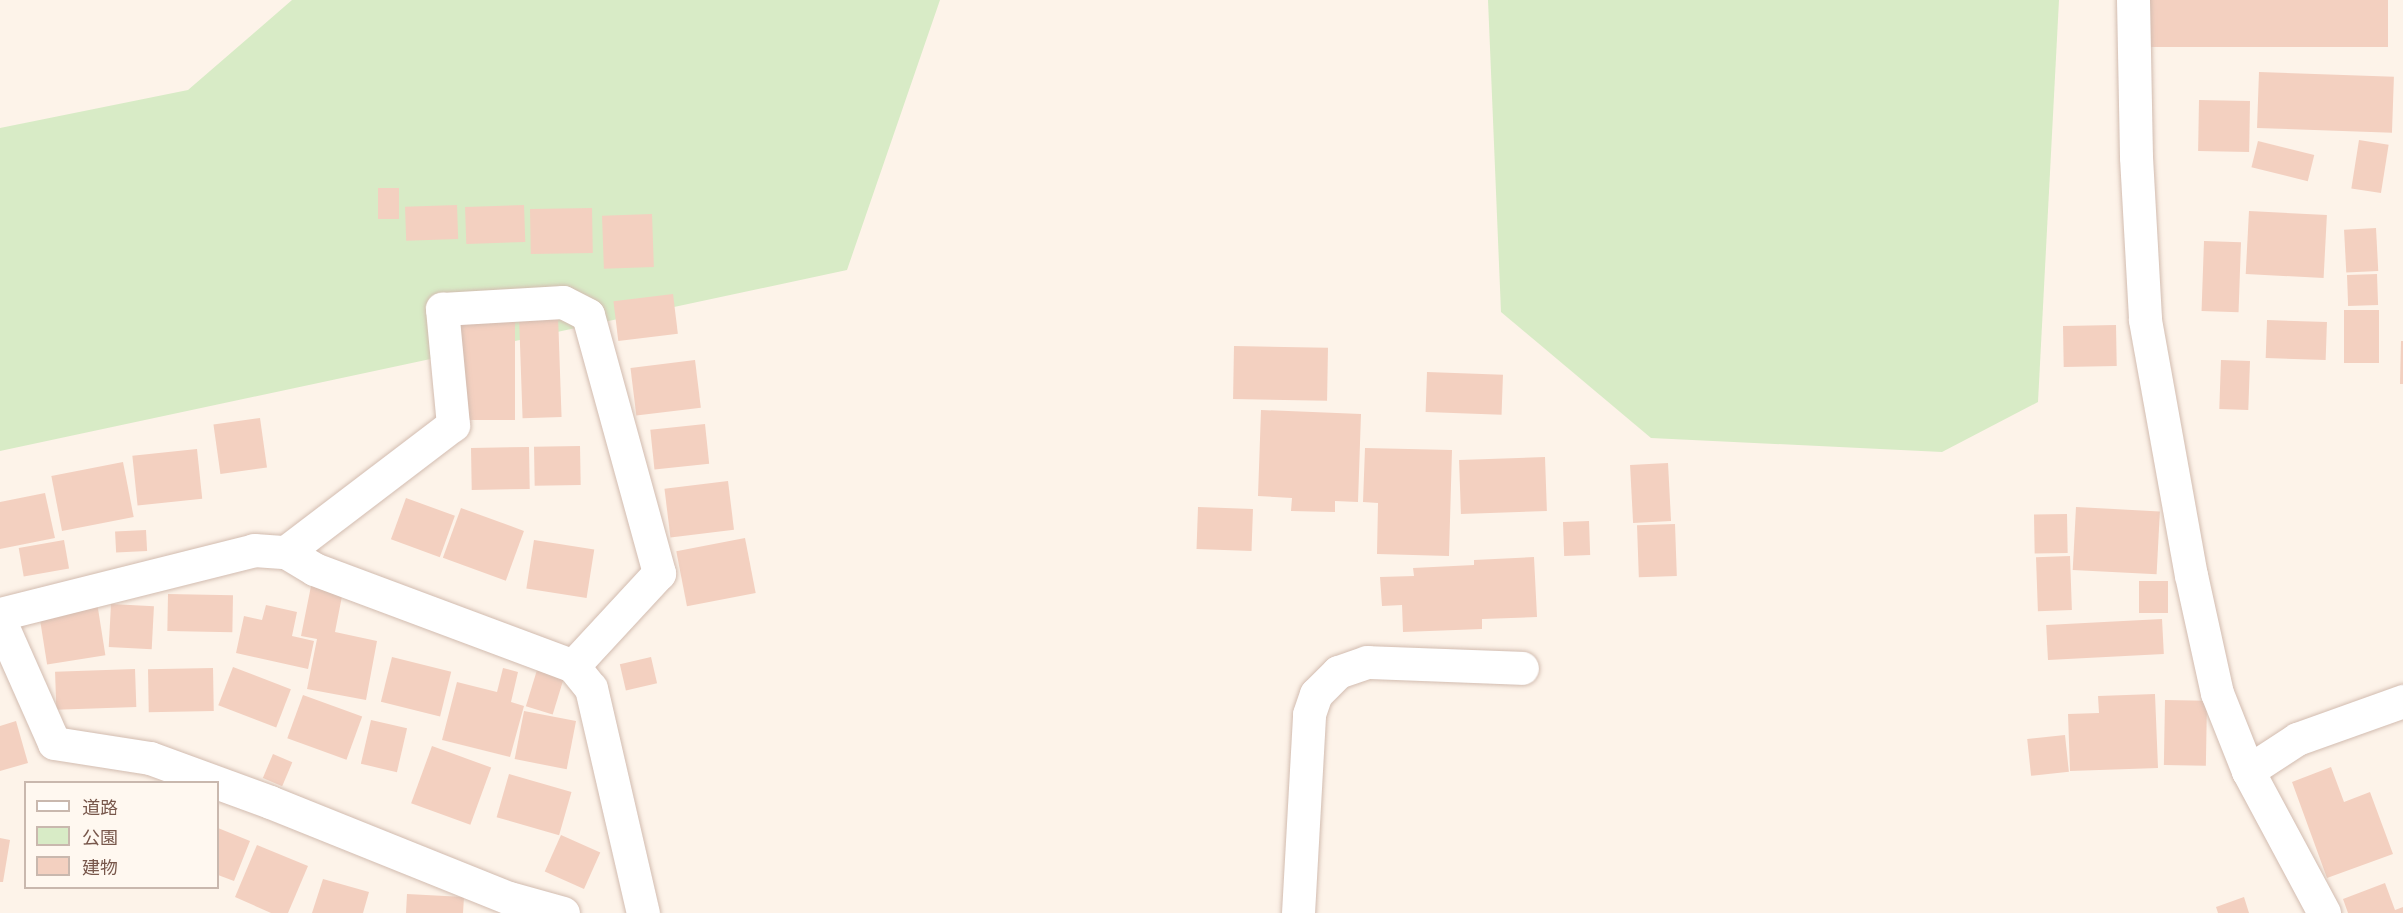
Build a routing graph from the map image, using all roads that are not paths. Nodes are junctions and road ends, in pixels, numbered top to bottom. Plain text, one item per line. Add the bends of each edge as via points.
1 (2133, 0) edge
2 (286, 552) junction
3 (0, 614) edge
4 (0, 621) edge
5 (573, 666) junction
6 (1522, 668) dead end
7 (2403, 701) edge
8 (2248, 771) junction
9 (213, 781) edge
10 (219, 783) edge
11 (508, 905) edge
12 (563, 913) edge
13 (643, 913) edge
14 (1298, 913) edge
15 (2325, 913) edge

1 - 8 street via 2145,320 2191,575 2217,693
2 - 3 street via 254,550
2 - 5 street via 314,569
2 - 5 street via 453,425 442,309 563,302 588,315 659,573
4 - 9 street via 54,743 150,758
5 - 13 street via 591,688
6 - 14 street via 1367,662 1338,672 1316,694 1309,714
7 - 8 street via 2297,739
8 - 15 street
10 - 11 street
11 - 12 street

